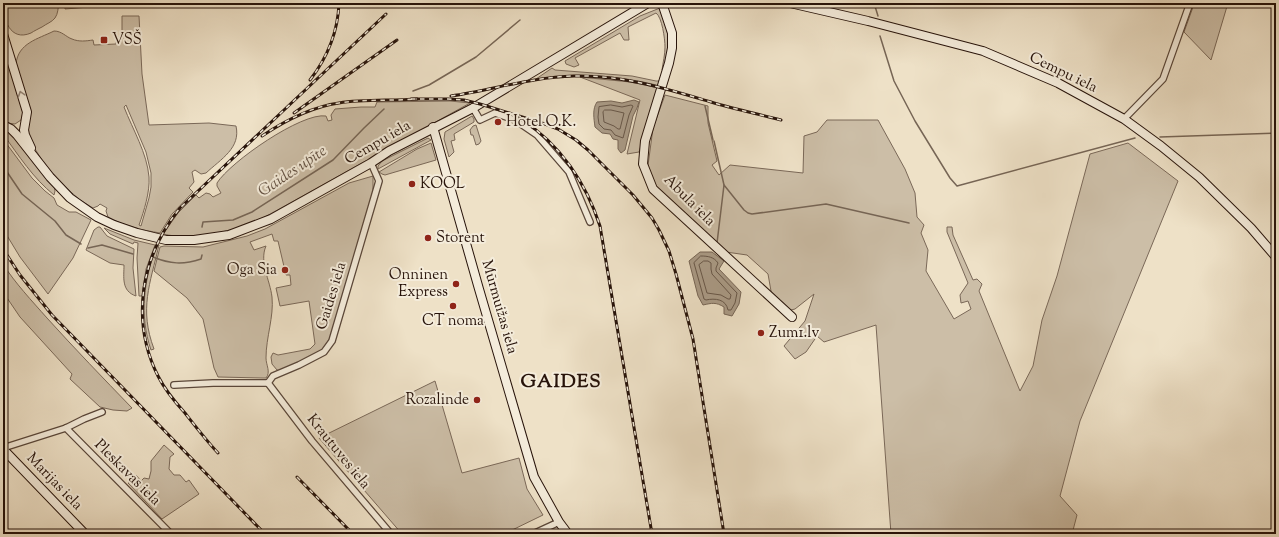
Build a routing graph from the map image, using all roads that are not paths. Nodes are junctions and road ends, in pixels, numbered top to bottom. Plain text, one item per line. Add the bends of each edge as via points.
1 (648, 3) edge
2 (662, 3) edge
3 (790, 3) edge
4 (1190, 3) edge
5 (3, 34) edge
6 (473, 108) junction
7 (1124, 119) junction
8 (25, 122) junction
9 (3, 125) edge
10 (433, 127) junction
11 (11, 130) junction
12 (34, 156) junction
13 (371, 163) junction
14 (590, 222) dead end
15 (1276, 257) edge
16 (792, 317) dead end
17 (268, 384) junction
18 (174, 385) dead end
19 (102, 412) dead end
20 (66, 428) junction
21 (3, 448) edge
22 (559, 522) junction
23 (84, 534) edge
24 (171, 534) edge
25 (391, 534) edge
26 (533, 534) edge
27 (568, 534) edge

1 - 6 main road, Cempu iela
2 - 16 main road, Abula iela via 672,33 672,48 645,141 644,164 653,189
3 - 7 main road, Cempu iela via 983,51 1058,83
4 - 7 street via 1164,79
8 -> 5 main road, Cempu iela via 27,112
6 - 10 main road, Cempu iela
6 - 14 street via 480,120 495,113 515,120 537,135 569,172
7 - 15 main road, Cempu iela via 1198,176 1251,228
8 - 11 main road via 17,129
8 - 12 main road, Cempu iela via 25,135
9 - 11 main road, Cempu iela
10 - 13 main road, Cempu iela
10 - 22 main road, Mūrmuižas iela via 534,477
11 - 12 main road, Cempu iela
12 - 13 main road, Cempu iela via 70,198 97,217 137,233 179,241 229,234 271,219
13 - 17 street, Gaides iela via 379,181 332,341 324,352 273,376
17 - 18 street
17 - 25 street, Krautuves iela
19 - 20 street
20 - 21 street
20 - 24 street, Pleskavas iela
21 - 23 main road, Marijas iela
22 - 26 street
22 - 27 main road, Mūrmuižas iela

